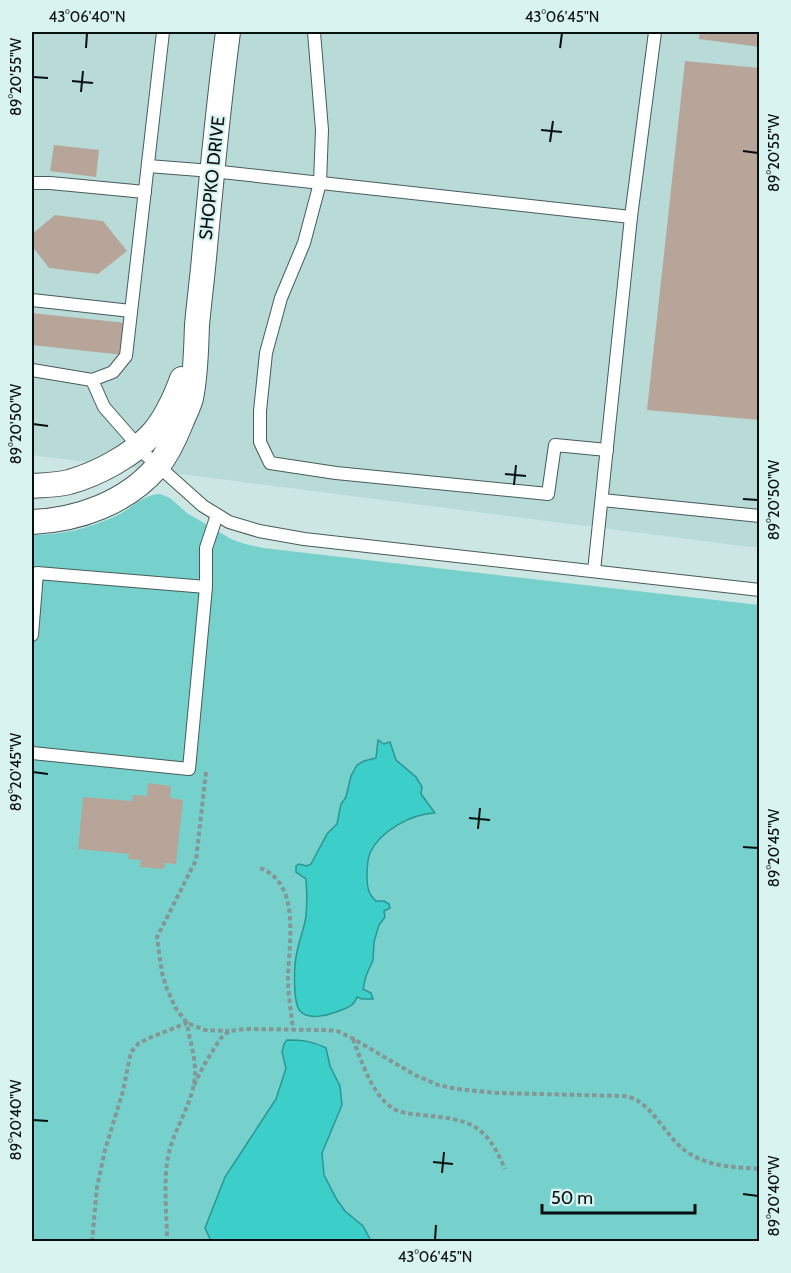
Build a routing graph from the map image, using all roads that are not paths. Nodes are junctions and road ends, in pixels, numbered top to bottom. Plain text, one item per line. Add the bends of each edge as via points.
1 (163, 32) edge
2 (228, 32) edge
3 (314, 32) edge
4 (655, 32) edge
5 (148, 166) junction
6 (212, 171) junction
7 (32, 183) edge
8 (320, 183) junction
9 (145, 192) junction
10 (631, 217) junction
11 (32, 300) edge
12 (131, 311) junction
13 (197, 325) junction
14 (32, 370) edge
15 (92, 381) junction
16 (139, 446) junction
17 (607, 450) junction
18 (158, 466) junction
19 (32, 486) edge
20 (602, 500) junction
21 (217, 514) junction
22 (759, 516) edge
23 (32, 522) edge
24 (594, 571) junction
25 (206, 587) junction
26 (759, 590) edge
27 (32, 634) edge
28 (32, 753) edge

1 - 5 lane
2 - 6 street, SHOPKO DRIVE
3 - 8 lane via 322,130
4 - 10 lane
5 - 6 lane
5 - 9 lane
6 - 8 lane
6 - 13 street, SHOPKO DRIVE
7 - 9 lane
8 - 10 lane
8 - 17 lane via 266,353 260,442 270,463 548,494 555,445
9 - 12 lane
10 - 17 lane
11 - 12 lane
12 - 15 lane via 126,356 113,372
13 - 16 street, SHOPKO DRIVE via 175,396 154,432
13 - 18 street, SHOPKO DRIVE via 190,400
14 - 15 lane
15 - 16 lane via 104,406
16 - 18 lane
16 - 19 street, SHOPKO DRIVE via 98,471 69,482
17 - 20 lane
18 - 21 lane
18 - 23 street, SHOPKO DRIVE via 108,504 64,519
20 - 22 lane
20 - 24 lane
21 - 24 lane via 259,531 304,539
21 - 25 lane via 206,548
24 - 26 lane
25 - 27 lane via 37,573
25 - 28 lane via 189,769

